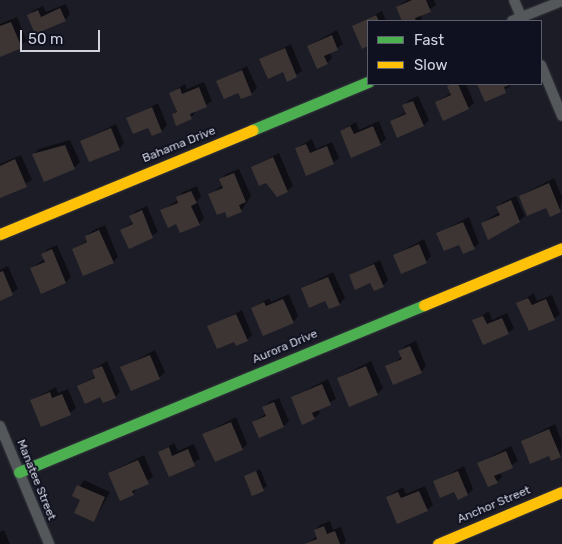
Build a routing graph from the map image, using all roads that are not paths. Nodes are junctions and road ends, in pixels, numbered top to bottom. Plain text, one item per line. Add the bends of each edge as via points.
1 (514, 0) edge
2 (562, 0) edge
3 (519, 20) edge
4 (542, 67) edge
5 (367, 82) edge
6 (562, 116) edge
7 (0, 234) edge
8 (562, 248) edge
9 (0, 426) edge
10 (19, 472) junction
11 (562, 492) edge
12 (49, 544) edge
13 (438, 544) edge

1 - 3 street
2 - 3 street
4 - 6 street
5 - 7 street, Bahama Drive
8 - 10 street, Aurora Drive
9 - 10 street, Manatee Street
10 - 12 street, Manatee Street
11 - 13 street, Anchor Street

